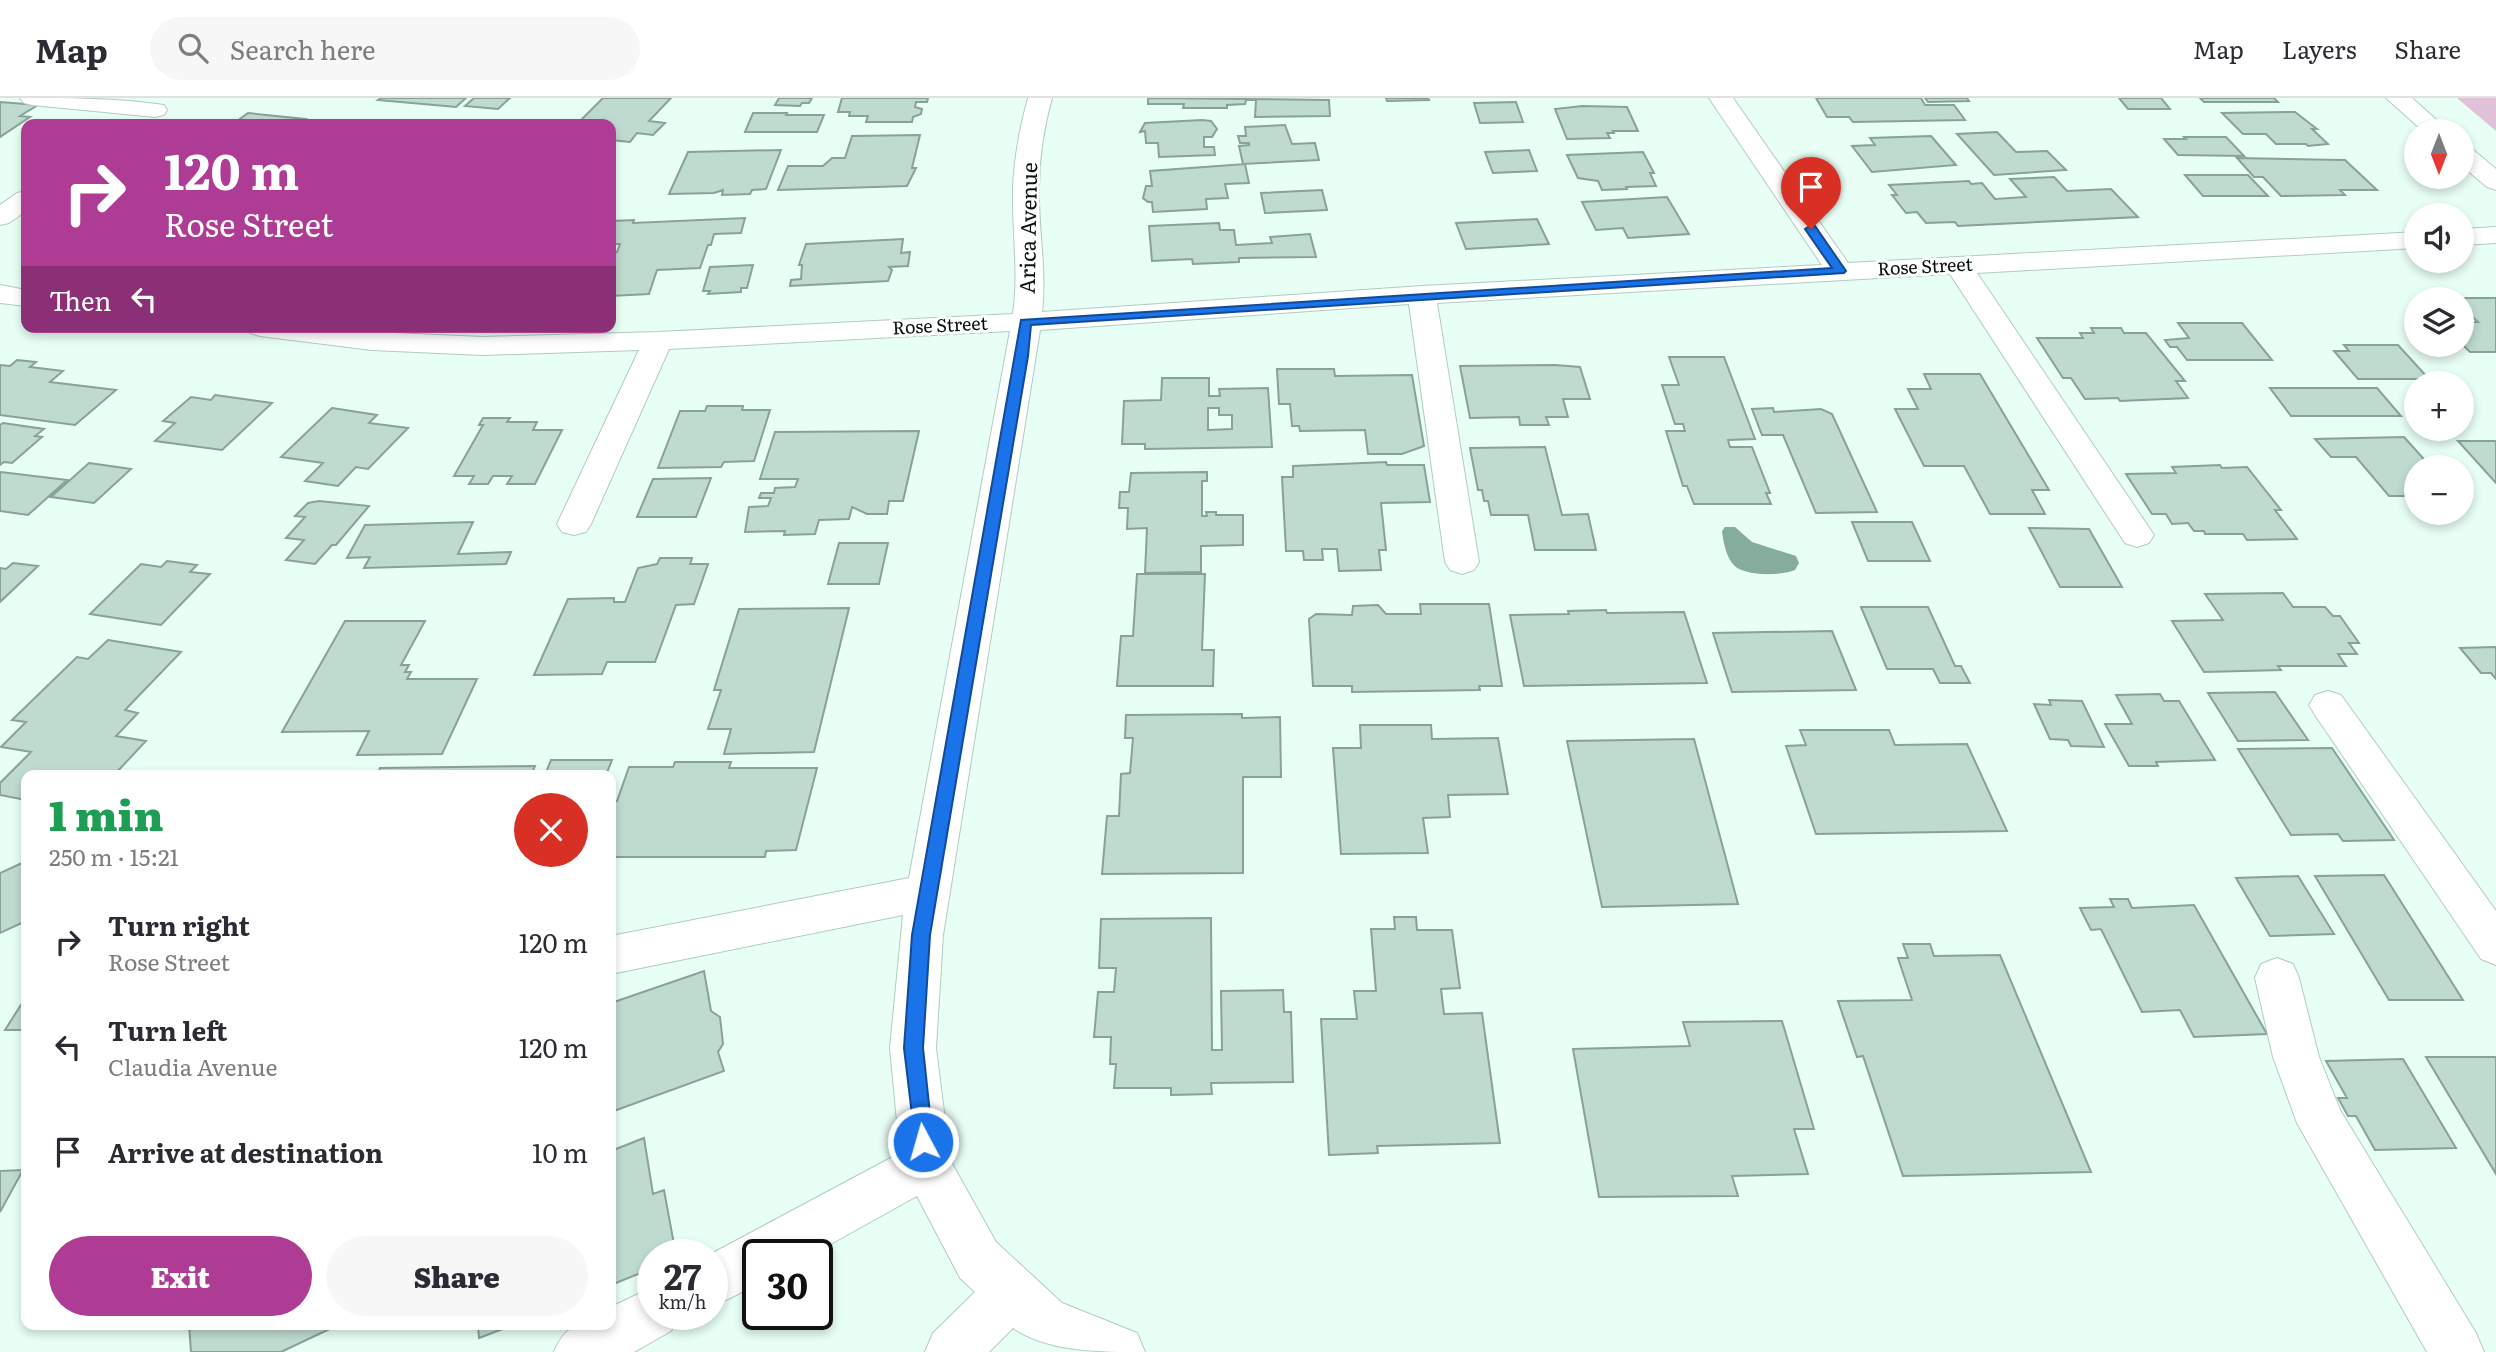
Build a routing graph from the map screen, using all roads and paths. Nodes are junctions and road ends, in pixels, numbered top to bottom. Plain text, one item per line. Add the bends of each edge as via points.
1 (32, 98) edge
2 (1040, 98) edge
3 (1721, 98) edge
4 (2398, 98) edge
5 (163, 104) edge
6 (141, 119) edge
7 (2423, 119) edge
8 (2474, 163) edge
9 (2496, 182) edge
10 (21, 202) edge
11 (0, 217) edge
12 (2496, 235) edge
13 (2474, 236) edge
14 (2404, 241) edge
15 (1958, 265) junction
16 (1840, 271) junction
17 (0, 294) edge
18 (1422, 295) junction
19 (21, 297) edge
20 (1025, 322) junction
21 (308, 333) edge
22 (658, 341) junction
23 (574, 524) dead end
24 (2137, 535) dead end
25 (1462, 562) dead end
26 (2328, 705) dead end
27 (928, 892) junction
28 (2496, 946) edge
29 (616, 954) edge
30 (2277, 978) dead end
31 (926, 1165) junction
32 (789, 1239) edge
33 (995, 1276) junction
34 (637, 1322) edge
35 (1097, 1348) edge
36 (581, 1352) edge
37 (952, 1352) edge
38 (2457, 1352) edge

1 - 5 street
2 - 20 street, Arica Avenue via 1026,188 1030,292
3 - 16 street
4 - 7 street
5 - 6 street
8 - 9 street
10 - 11 street
12 - 13 street
14 - 15 street, Rose Street
15 - 16 street, Rose Street
15 - 24 street
16 - 18 street, Rose Street
17 - 19 street
18 - 20 street, Rose Street
18 - 25 street
20 - 22 street, Rose Street
20 - 27 street, Arica Avenue
21 - 22 street, Rose Street via 482,346
22 - 23 street
26 - 28 street
27 - 29 street
27 - 31 street, Arica Avenue via 913,1048
30 - 38 street via 2296,1057 2321,1123
31 - 32 street
31 - 33 street, Arica Avenue
33 - 35 street, Arica Avenue via 1044,1322
33 - 37 street
34 - 36 street

